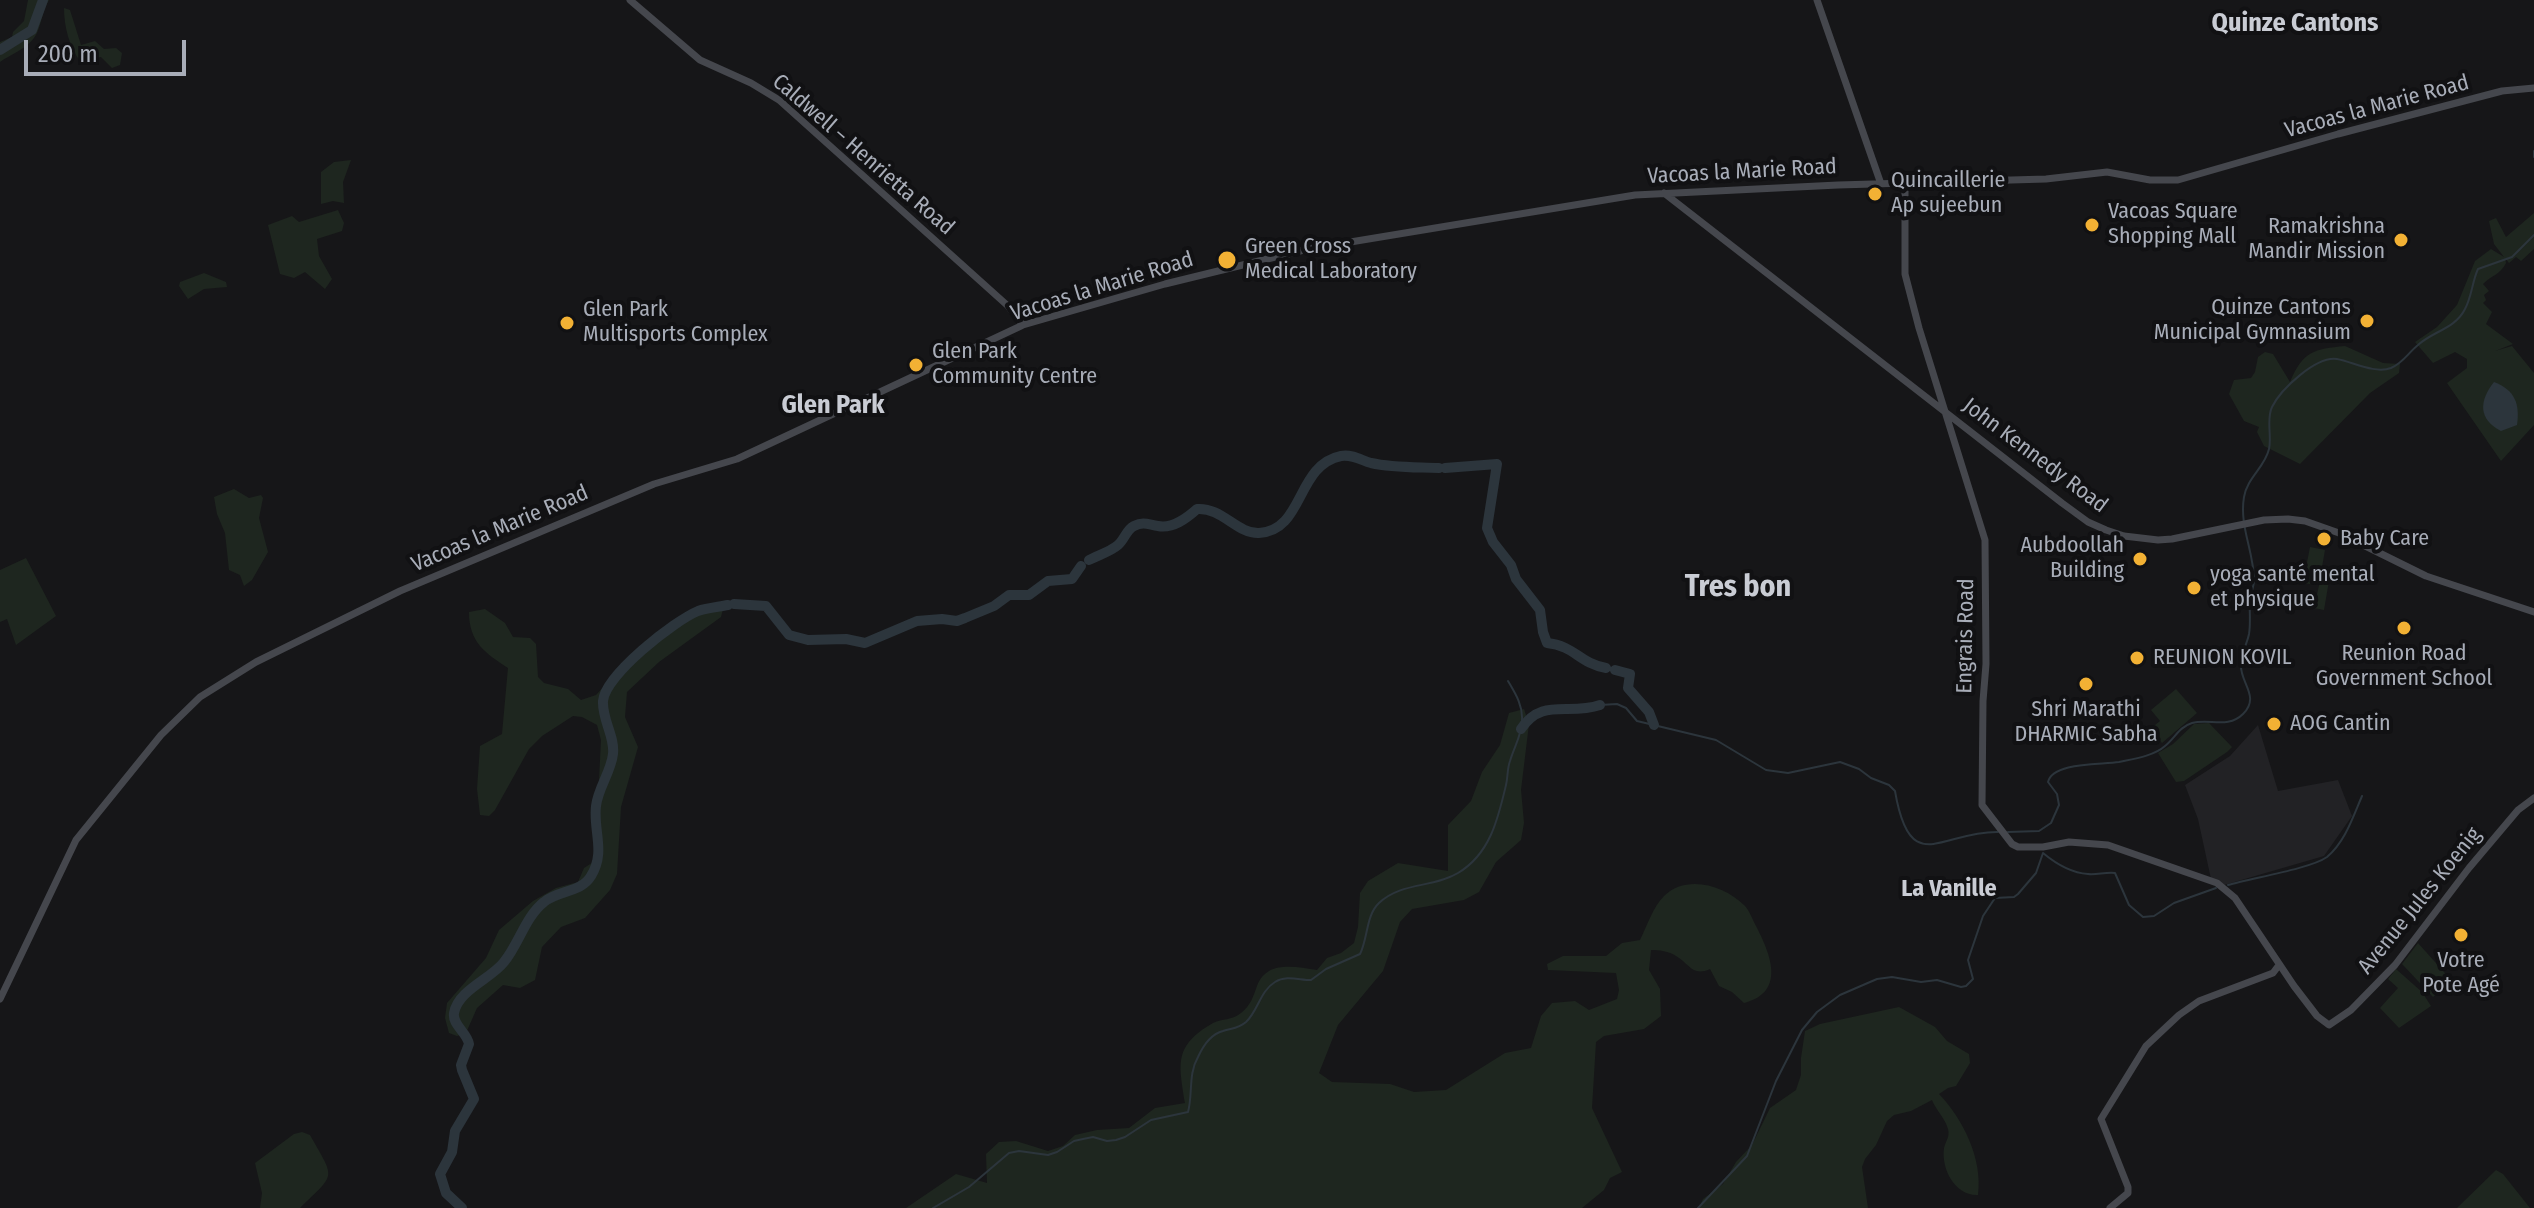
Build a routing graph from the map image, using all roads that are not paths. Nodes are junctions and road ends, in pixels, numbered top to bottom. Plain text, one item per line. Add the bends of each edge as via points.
1 (630, 0) edge
2 (1817, 0) edge
3 (2534, 88) edge
4 (1905, 183) junction
5 (1881, 184) junction
6 (1664, 193) junction
7 (1023, 325) junction
8 (1945, 412) junction
9 (2534, 612) edge
10 (2534, 798) edge
11 (2279, 971) junction
12 (0, 999) edge
13 (2110, 1208) edge

1 - 7 main road, Caldwell – Henrietta Road via 700,60 779,100
2 - 5 main road
3 - 4 main road, Vacoas la Marie Road via 2502,91 2178,180 2107,172
4 - 5 main road, Vacoas la Marie Road
4 - 8 main road, Engrais Road via 1905,274
5 - 6 main road, Vacoas la Marie Road
6 - 7 main road, Vacoas la Marie Road via 1308,249
6 - 8 main road, John Kennedy Road
7 - 12 main road, Vacoas la Marie Road via 737,459 654,484 400,591 256,662 200,697 161,735 76,840
8 - 9 main road, John Kennedy Road via 2062,503 2124,536 2172,539 2288,519 2322,526 2426,576
8 - 11 main road, Engrais Road via 1985,540 1982,805 2012,844 2025,849 2097,843 2217,883 2235,898
10 - 11 main road, Avenue Jules Koenig via 2469,868 2395,965 2341,1018 2329,1025 2322,1021
11 - 13 main road via 2192,1005 2146,1046 2101,1119 2128,1193

